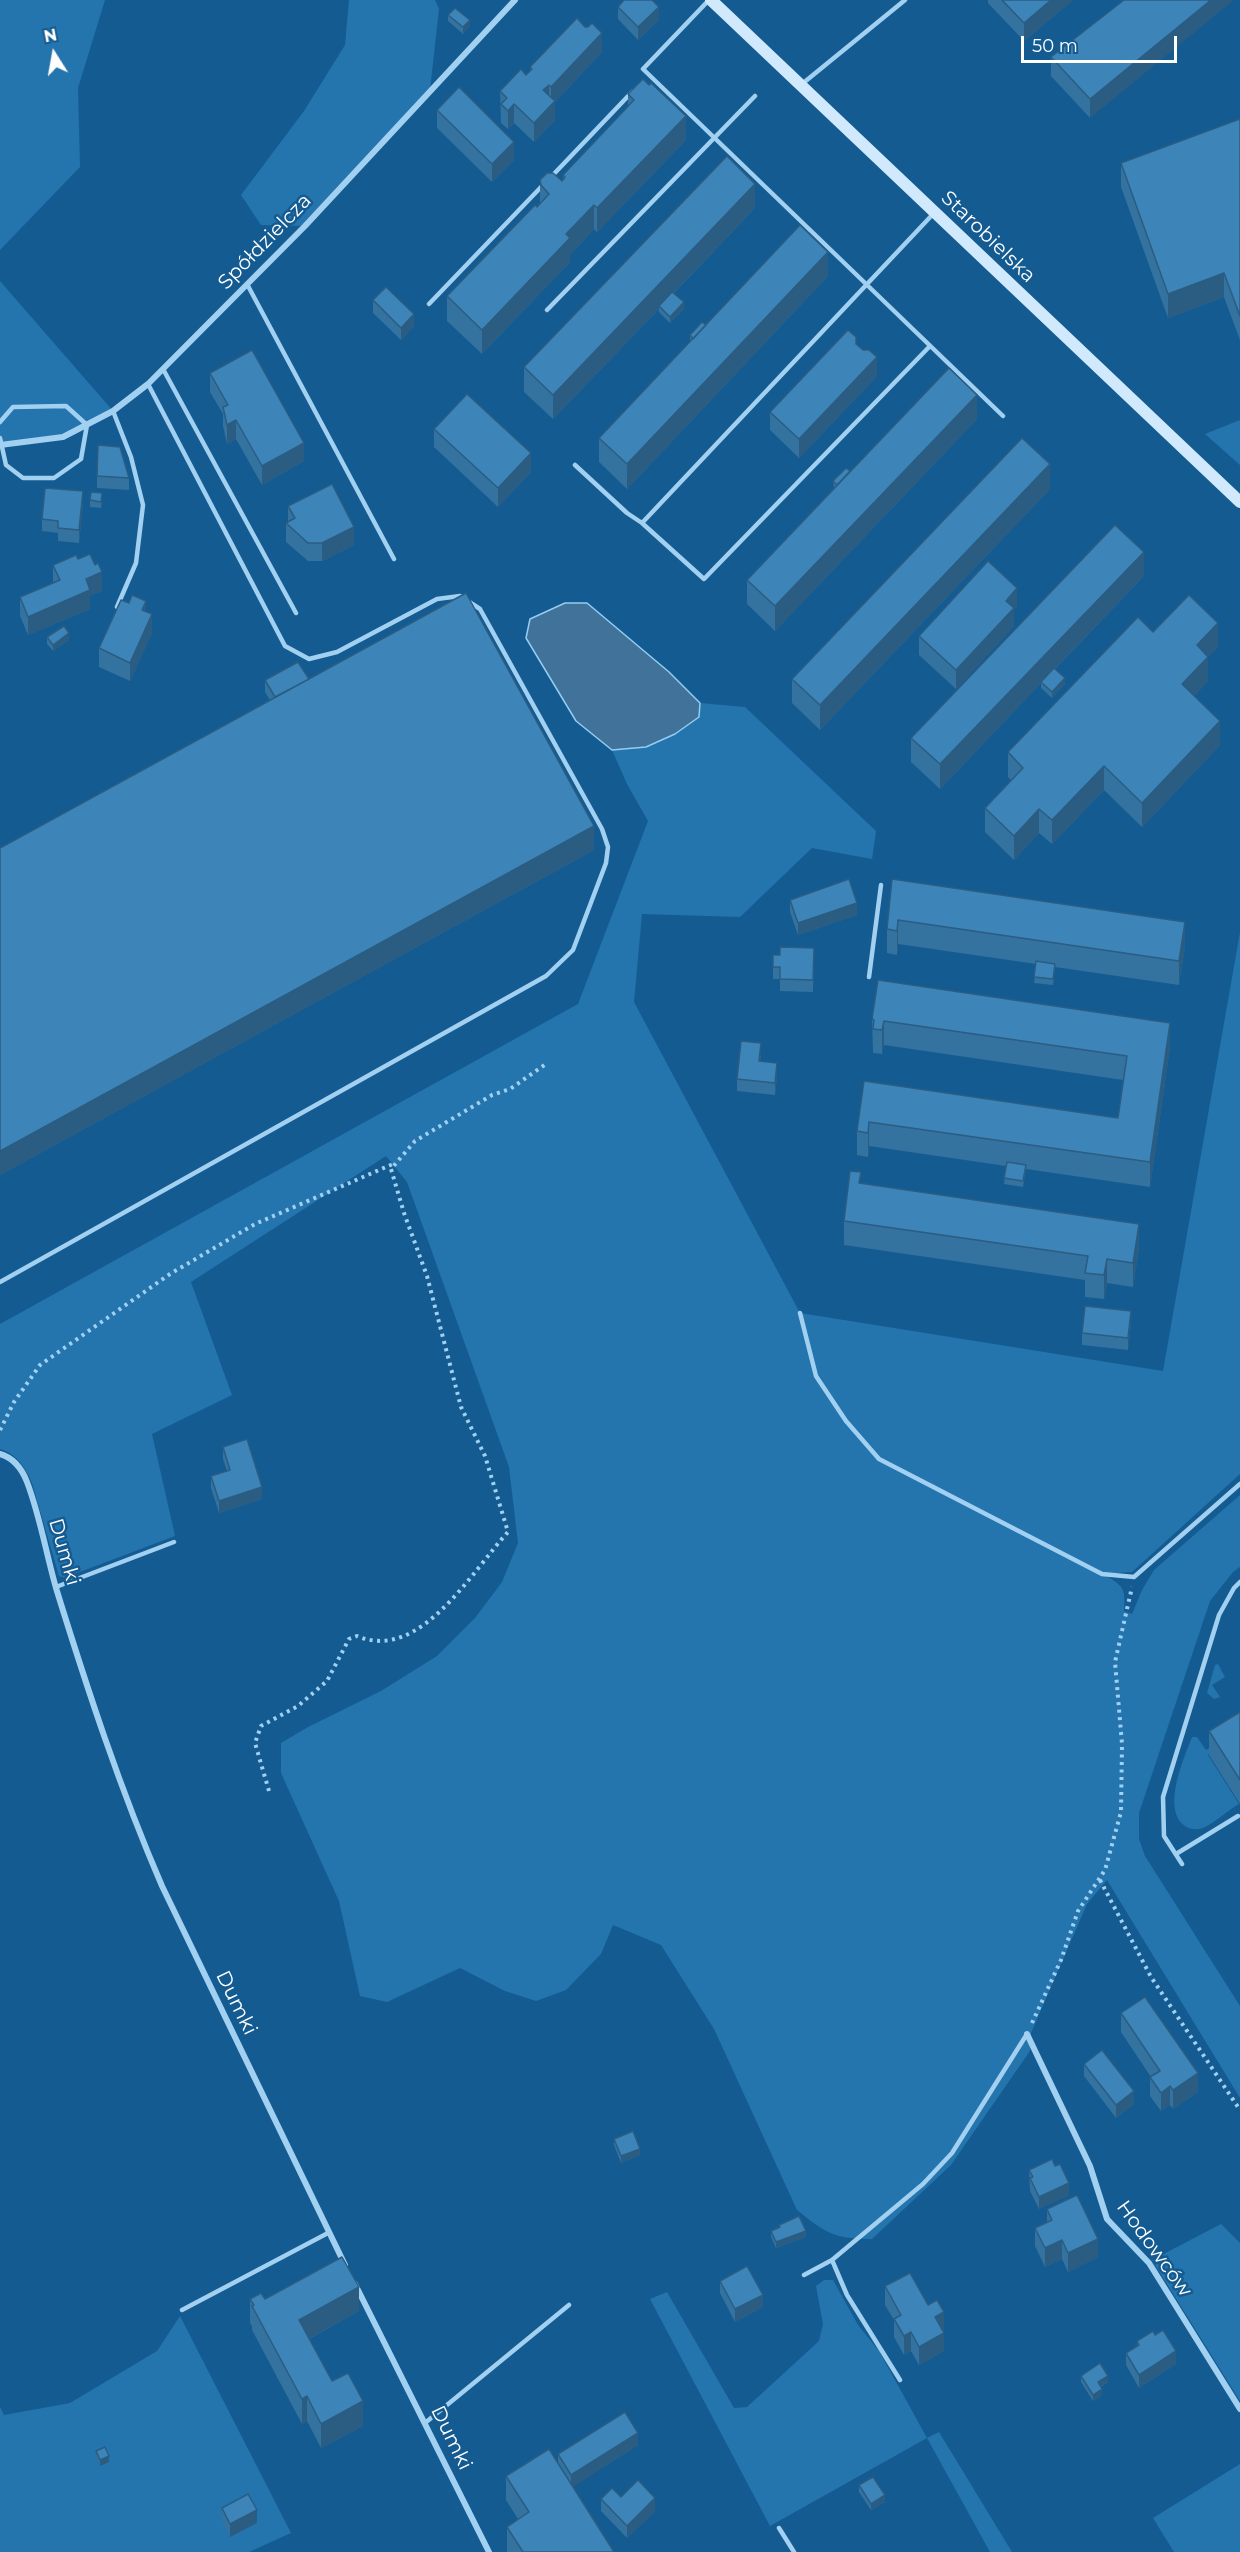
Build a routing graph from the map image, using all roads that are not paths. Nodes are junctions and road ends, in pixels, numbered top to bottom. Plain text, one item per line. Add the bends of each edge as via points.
1 (515, 0) edge
2 (710, 0) edge
3 (905, 0) edge
4 (649, 75) junction
5 (800, 85) junction
6 (755, 96) dead end
7 (713, 137) junction
8 (934, 213) junction
9 (247, 284) junction
10 (867, 286) junction
11 (429, 304) dead end
12 (547, 310) dead end
13 (930, 346) junction
14 (163, 369) junction
15 (148, 384) junction
16 (113, 411) junction
17 (1003, 416) dead end
18 (0, 422) edge
19 (87, 425) junction
20 (0, 438) edge
21 (0, 445) edge
22 (575, 465) dead end
23 (1240, 502) edge
24 (642, 523) junction
25 (394, 559) dead end
26 (117, 607) edge
27 (296, 613) dead end
28 (881, 885) dead end
29 (869, 977) dead end
30 (0, 1281) edge
31 (800, 1313) dead end
32 (0, 1454) edge
33 (1240, 1484) edge
34 (174, 1542) dead end
35 (1240, 1582) edge
36 (56, 1587) junction
37 (1238, 1816) dead end
38 (1176, 1854) junction
39 (1182, 1864) dead end
40 (1027, 2034) joint
41 (328, 2233) junction
42 (832, 2260) junction
43 (804, 2275) dead end
44 (568, 2306) dead end
45 (182, 2310) dead end
46 (900, 2380) dead end
47 (1240, 2409) edge
48 (425, 2423) junction
49 (779, 2528) dead end
50 (489, 2552) edge
51 (794, 2552) edge

1 - 9 street, Spółdzielcza
2 - 4 lane via 643,69
2 - 5 street, Starobielska
3 - 5 lane
4 - 7 lane
4 - 11 lane
5 - 8 street, Starobielska
6 - 7 lane
7 - 10 lane
7 - 12 lane
8 - 10 lane
8 - 23 street, Starobielska
9 - 14 street, Spółdzielcza
9 - 25 lane
10 - 13 lane
10 - 24 lane
13 - 17 lane
13 - 24 lane via 704,579
14 - 15 street, Spółdzielcza
14 - 27 lane
15 - 16 street, Spółdzielcza
15 - 30 lane via 285,646 309,659 337,652 437,599 460,596 480,609 602,829 608,848 606,863 573,950 546,976
16 - 19 street, Spółdzielcza
16 - 26 lane via 131,457 143,505 136,563
18 - 19 lane via 13,407 66,406
19 - 21 street, Spółdzielcza via 63,436
19 - 21 lane via 81,459 54,478 22,478 6,465
20 - 21 lane
22 - 24 lane
28 - 29 lane
31 - 33 lane via 816,1376 846,1421 879,1459 1102,1574 1134,1577
32 - 36 street, Dumki via 13,1460 28,1483
34 - 36 lane
35 - 38 lane via 1219,1615 1163,1797 1164,1836
36 - 41 street, Dumki via 141,1838
37 - 38 lane
38 - 39 lane
40 - 42 lane via 952,2153 923,2184
40 - 47 street, Hodowców via 1090,2166 1107,2219 1149,2263
41 - 45 lane
41 - 48 street, Dumki
42 - 43 lane
42 - 46 lane via 847,2295
44 - 48 lane
48 - 50 street, Dumki
49 - 51 lane

